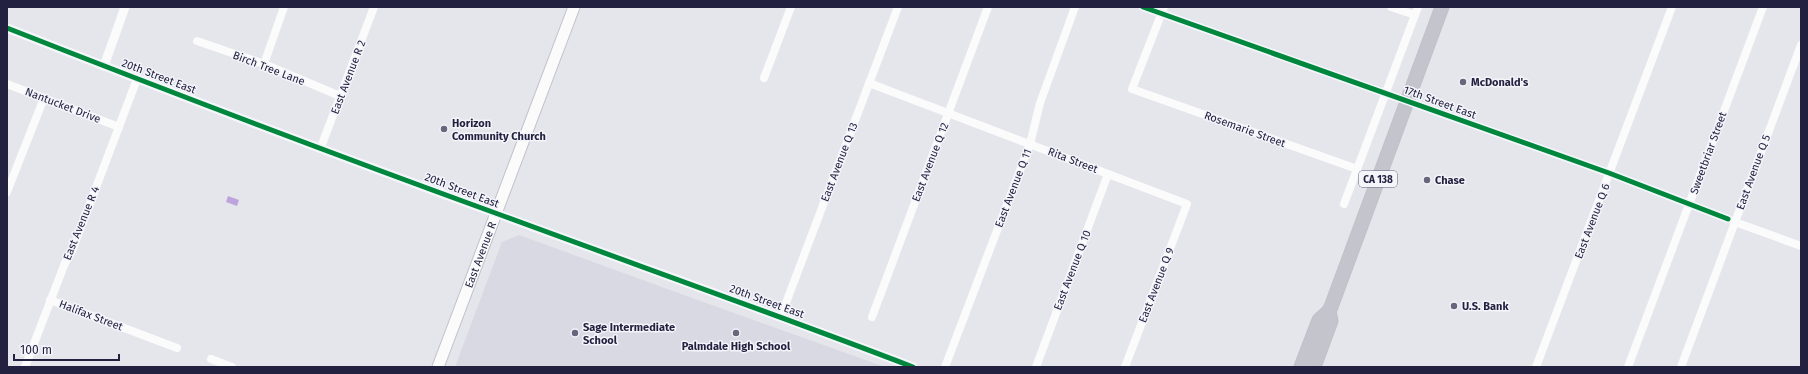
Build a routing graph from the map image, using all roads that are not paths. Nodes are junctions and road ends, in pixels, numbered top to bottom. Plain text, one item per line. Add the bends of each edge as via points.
1 (125, 7) edge
2 (284, 7) edge
3 (374, 7) edge
4 (574, 7) edge
5 (791, 7) edge
6 (898, 7) edge
7 (988, 7) edge
8 (1075, 7) edge
9 (1144, 7) edge
10 (1391, 7) edge
11 (1418, 7) edge
12 (1442, 7) edge
13 (1672, 7) edge
14 (1763, 7) edge
15 (1163, 10) edge
16 (1415, 15) junction
17 (7, 28) edge
18 (197, 41) dead end
19 (1801, 45) edge
20 (264, 64) junction
21 (104, 66) junction
22 (764, 78) dead end
23 (137, 79) junction
24 (869, 83) junction
25 (7, 84) edge
26 (1386, 93) junction
27 (340, 96) junction
28 (44, 98) junction
29 (1407, 100) junction
30 (949, 114) junction
31 (119, 126) junction
32 (1030, 144) junction
33 (321, 147) junction
34 (1357, 169) junction
35 (1108, 174) junction
36 (1610, 174) junction
37 (7, 192) edge
38 (1690, 203) junction
39 (1187, 204) joint
40 (1344, 204) dead end
41 (496, 214) junction
42 (1731, 220) junction
43 (1801, 246) edge
44 (50, 300) junction
45 (1329, 311) junction
46 (781, 316) junction
47 (872, 318) dead end
48 (1312, 340) junction
49 (177, 348) dead end
50 (212, 359) dead end
51 (25, 367) edge
52 (232, 367) edge
53 (438, 367) edge
54 (912, 367) edge
55 (945, 367) edge
56 (1036, 367) edge
57 (1125, 367) edge
58 (1301, 367) edge
59 (1308, 367) edge
60 (1314, 367) edge
61 (1536, 367) edge
62 (1628, 367) edge
63 (1681, 367) edge

1 - 21 street
2 - 20 street
3 - 27 street, East Avenue R 2
4 - 41 main road, East Avenue R
5 - 22 street
6 - 24 street, East Avenue Q 13
7 - 30 street, East Avenue Q 12
8 - 32 street, East Avenue Q 11 via 1040,103
9 - 15 street, 17th Street East
10 - 16 street
11 - 16 street
12 - 29 highway, CA 138
13 - 36 street, East Avenue Q 6
14 - 38 street, Sweetbriar Street
15 - 26 street, 17th Street East
15 - 34 street, Rosemarie Street via 1132,89
16 - 26 street
17 - 21 street, 20th Street East
18 - 20 street, Birch Tree Lane
19 - 42 street, East Avenue Q 5
20 - 27 street, Birch Tree Lane
21 - 23 street, 20th Street East
23 - 31 street, East Avenue R 4
23 - 33 street, 20th Street East
24 - 30 street, Rita Street
24 - 46 street, East Avenue Q 13
25 - 28 street, Nantucket Drive
26 - 29 street, 17th Street East
26 - 34 street
27 - 33 street, East Avenue R 2
28 - 31 street, Nantucket Drive
28 - 37 street
29 - 36 street, 17th Street East
29 - 45 highway, CA 138
30 - 32 street, Rita Street
30 - 47 street, East Avenue Q 12
31 - 44 street, East Avenue R 4 via 72,251
32 - 35 street, Rita Street
32 - 55 street, East Avenue Q 11
33 - 41 street, 20th Street East
34 - 40 street
35 - 39 street, Rita Street
35 - 56 street, East Avenue Q 10
36 - 38 street, 17th Street East
36 - 61 street, East Avenue Q 6
38 - 42 street, 17th Street East
38 - 62 street, Sweetbriar Street
39 - 57 street, East Avenue Q 9
41 - 46 street, 20th Street East
41 - 53 main road, East Avenue R
42 - 43 street, 17th Street East
42 - 63 street, East Avenue Q 5
44 - 49 street, Halifax Street
44 - 51 street, East Avenue R 4
45 - 48 highway, CA 138 via 1320,320
45 - 60 highway, CA 138 via 1331,321
46 - 54 street, 20th Street East
48 - 58 highway, CA 138
48 - 59 highway via 1313,351
50 - 52 street

